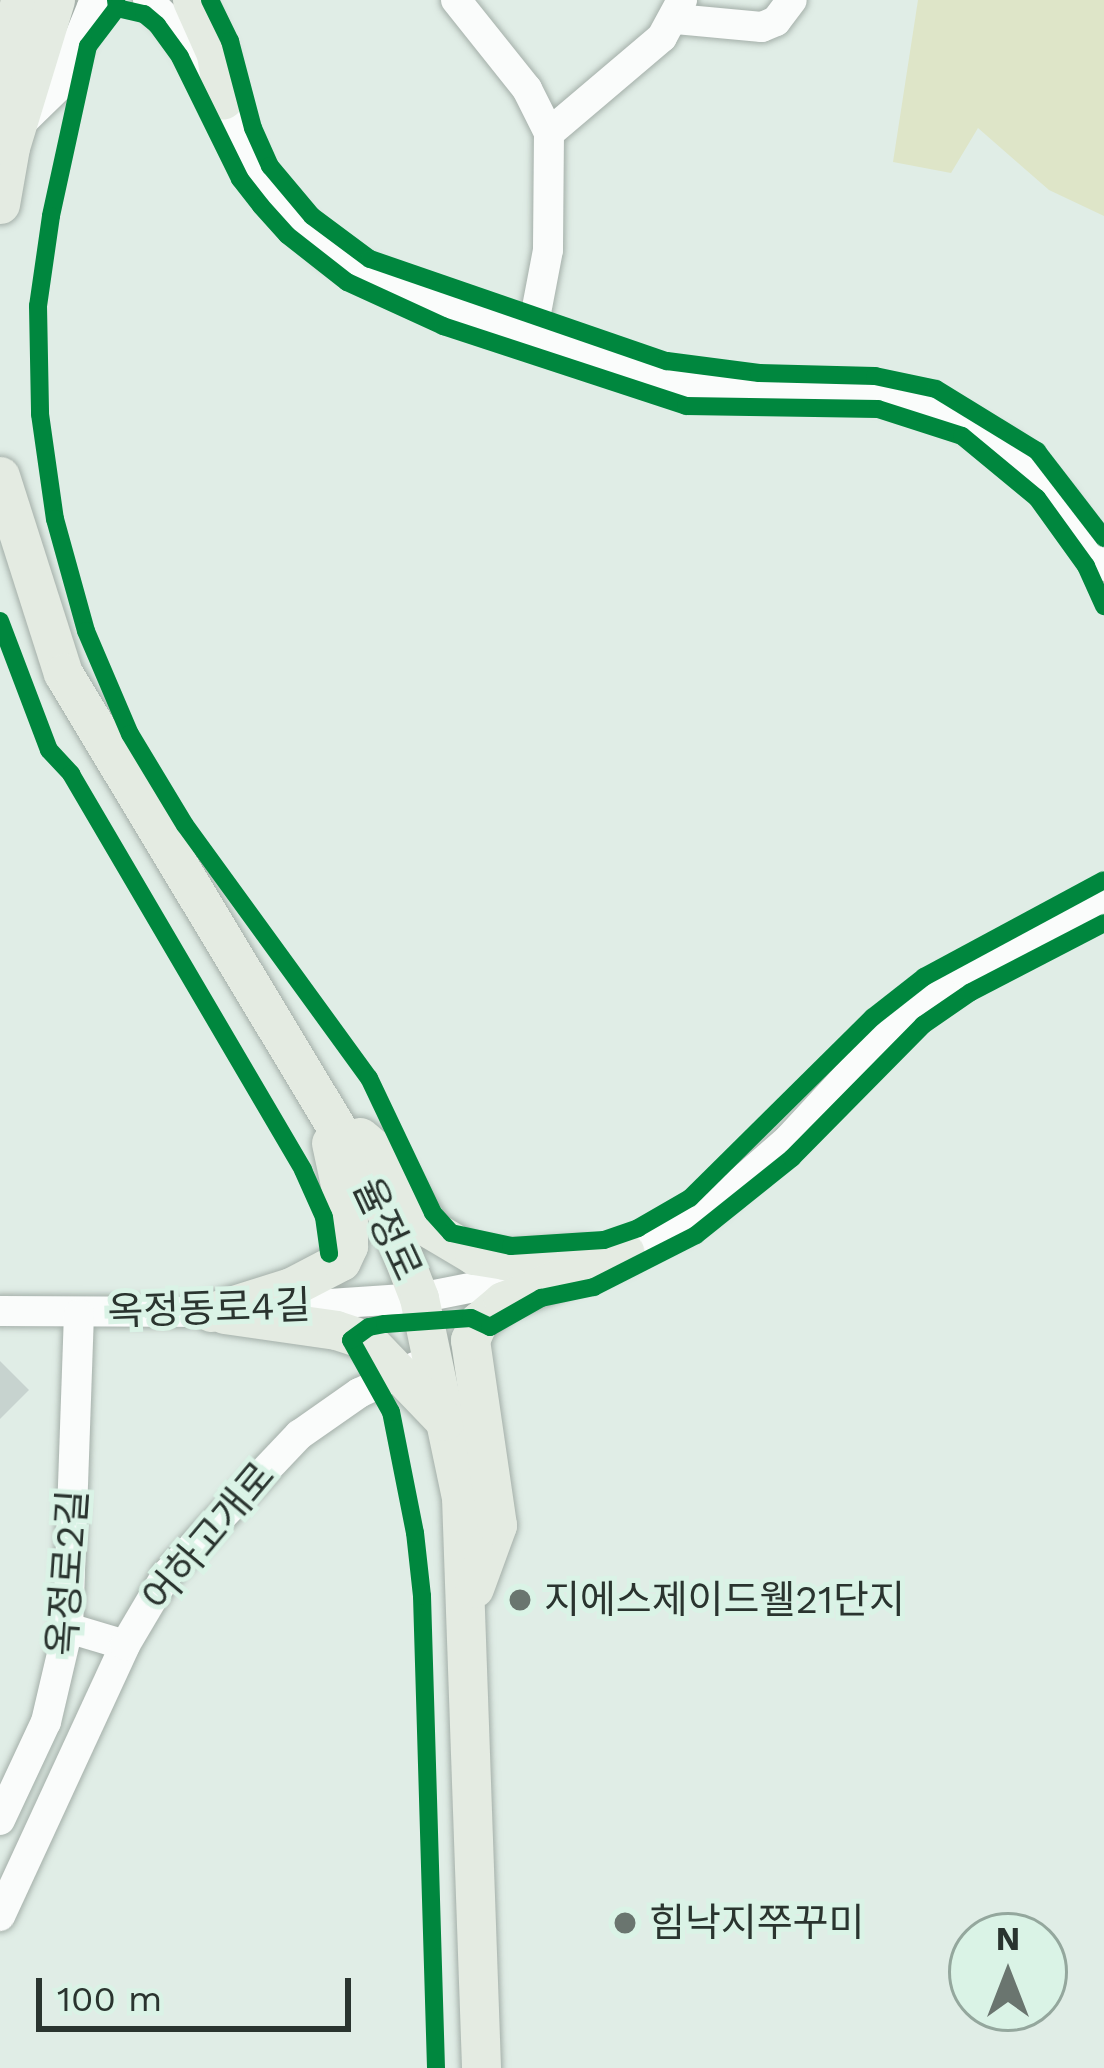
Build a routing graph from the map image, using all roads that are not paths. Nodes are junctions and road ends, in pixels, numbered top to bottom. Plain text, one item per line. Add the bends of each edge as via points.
1 (20, 0) edge
2 (55, 0) edge
3 (100, 0) edge
4 (148, 0) edge
5 (174, 0) edge
6 (192, 0) edge
7 (456, 0) edge
8 (792, 0) edge
9 (679, 9) edge
10 (223, 99) junction
11 (16, 128) junction
12 (549, 133) junction
13 (0, 205) edge
14 (532, 334) junction
15 (0, 476) edge
16 (1104, 566) edge
17 (1104, 902) edge
18 (320, 1103) junction
19 (626, 1252) junction
20 (418, 1298) junction
21 (0, 1311) edge
22 (211, 1312) junction
23 (79, 1315) junction
24 (418, 1366) junction
25 (466, 1610) junction
26 (68, 1628) junction
27 (124, 1645) junction
28 (0, 1820) edge
29 (0, 1916) edge
30 (481, 2068) edge

1 - 11 main road via 6,64
2 - 11 main road
3 - 11 street via 60,85
4 - 10 street
5 - 10 street
6 - 10 main road
7 - 12 street via 526,88
8 - 9 street via 762,27
9 - 12 street
10 - 14 street via 264,187 329,253 408,291
11 - 13 main road
12 - 14 street via 548,250
14 - 16 street via 691,388 858,390 930,405 1010,448 1060,499
15 - 18 main road, 율정로 via 63,673
17 - 19 street via 932,998 710,1208
18 - 19 main road via 384,1157 432,1230 474,1255
18 - 20 main road, 율정로 via 382,1205
18 - 22 main road via 348,1222 341,1261
19 - 20 street
19 - 25 main road via 503,1301 478,1322 470,1340 496,1525
20 - 22 street, 옥정동로4길
20 - 24 main road, 율정로
21 - 23 street, 옥정동로4길
22 - 23 street, 옥정동로4길
22 - 24 main road via 367,1340
23 - 26 street, 옥정로2길
24 - 25 main road via 449,1425
24 - 27 street, 어하고개로 via 359,1393 298,1435 167,1574
25 - 30 main road
26 - 27 street
26 - 28 street, 옥정로2길 via 46,1722
27 - 29 street, 어하고개로

